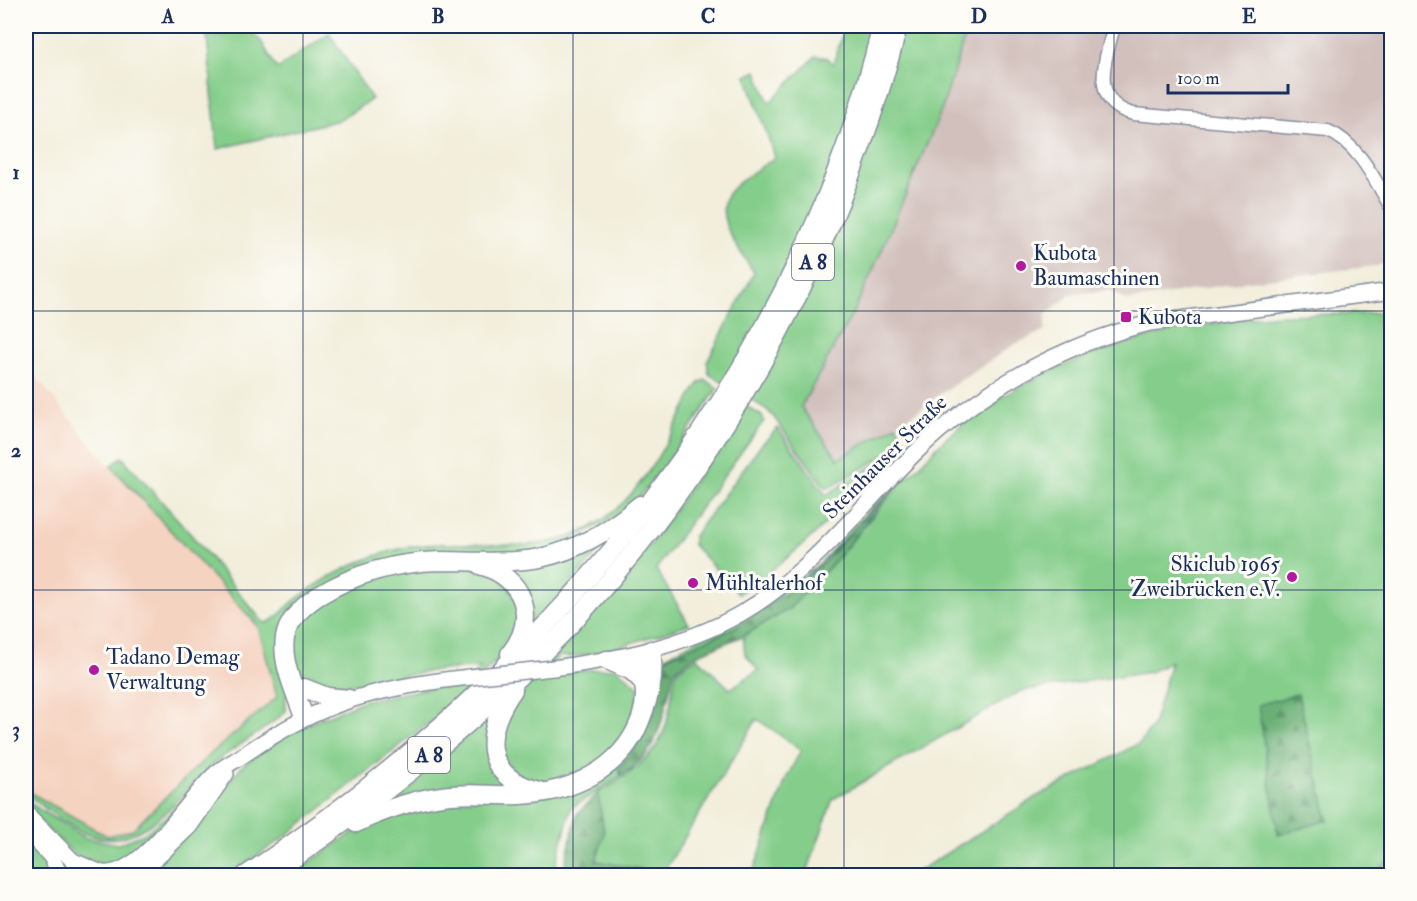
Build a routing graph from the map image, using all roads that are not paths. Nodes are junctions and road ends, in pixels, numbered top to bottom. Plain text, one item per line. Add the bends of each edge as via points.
1 (882, 26) edge
2 (898, 26) edge
3 (1114, 26) edge
4 (1392, 209) edge
5 (1392, 291) edge
6 (670, 478) junction
7 (469, 562) junction
8 (651, 650) junction
9 (608, 660) junction
10 (287, 662) junction
11 (533, 662) junction
12 (643, 682) junction
13 (304, 688) junction
14 (476, 695) junction
15 (349, 699) junction
16 (642, 715) junction
17 (304, 717) junction
18 (244, 754) junction
19 (543, 791) junction
20 (26, 813) edge
21 (26, 830) edge
22 (319, 841) junction
23 (81, 865) junction
24 (105, 874) edge
25 (61, 876) edge
26 (66, 876) edge
27 (138, 876) edge
28 (244, 876) edge
29 (268, 876) edge

1 - 6 highway, A 8 via 839,163 796,264 734,379
2 - 11 highway, A 8 via 852,171 809,271 764,359 688,480 648,533
3 - 4 street via 1104,76 1108,97 1118,109 1134,114 1328,131 1352,148
5 - 8 main road, Steinhauser Straße via 1150,323 1047,360 1000,385 953,419 780,588 703,632
6 - 7 highway via 627,516 581,545 540,558
6 - 14 highway, A 8 via 568,603
7 - 10 highway via 393,566 326,592 303,607 291,621 285,640
7 - 14 highway via 510,579 519,591 525,611 519,640
8 - 9 main road, Steinhauser Straße
8 - 12 highway via 640,665
8 - 16 highway via 652,682
9 - 12 highway via 632,671
9 - 15 main road, Steinhauser Straße, bridge via 406,685
10 - 13 highway
10 - 17 highway
11 - 19 highway via 498,714 492,744 506,774 522,785
11 - 22 highway, A 8 via 460,730
12 - 16 highway
13 - 15 highway via 327,697
13 - 17 highway via 310,704
14 - 28 highway, A 8 via 375,779
15 - 17 main road, Steinhauser Straße
16 - 19 highway via 631,740 612,762 573,785
17 - 18 main road, Steinhauser Straße
18 - 24 main road via 210,779 182,816 141,855 119,872
18 - 27 main road via 190,826
19 - 22 highway via 421,799 379,812
20 - 23 main road via 69,858
21 - 25 main road via 51,857
22 - 29 highway, A 8
23 - 24 main road
23 - 26 main road

